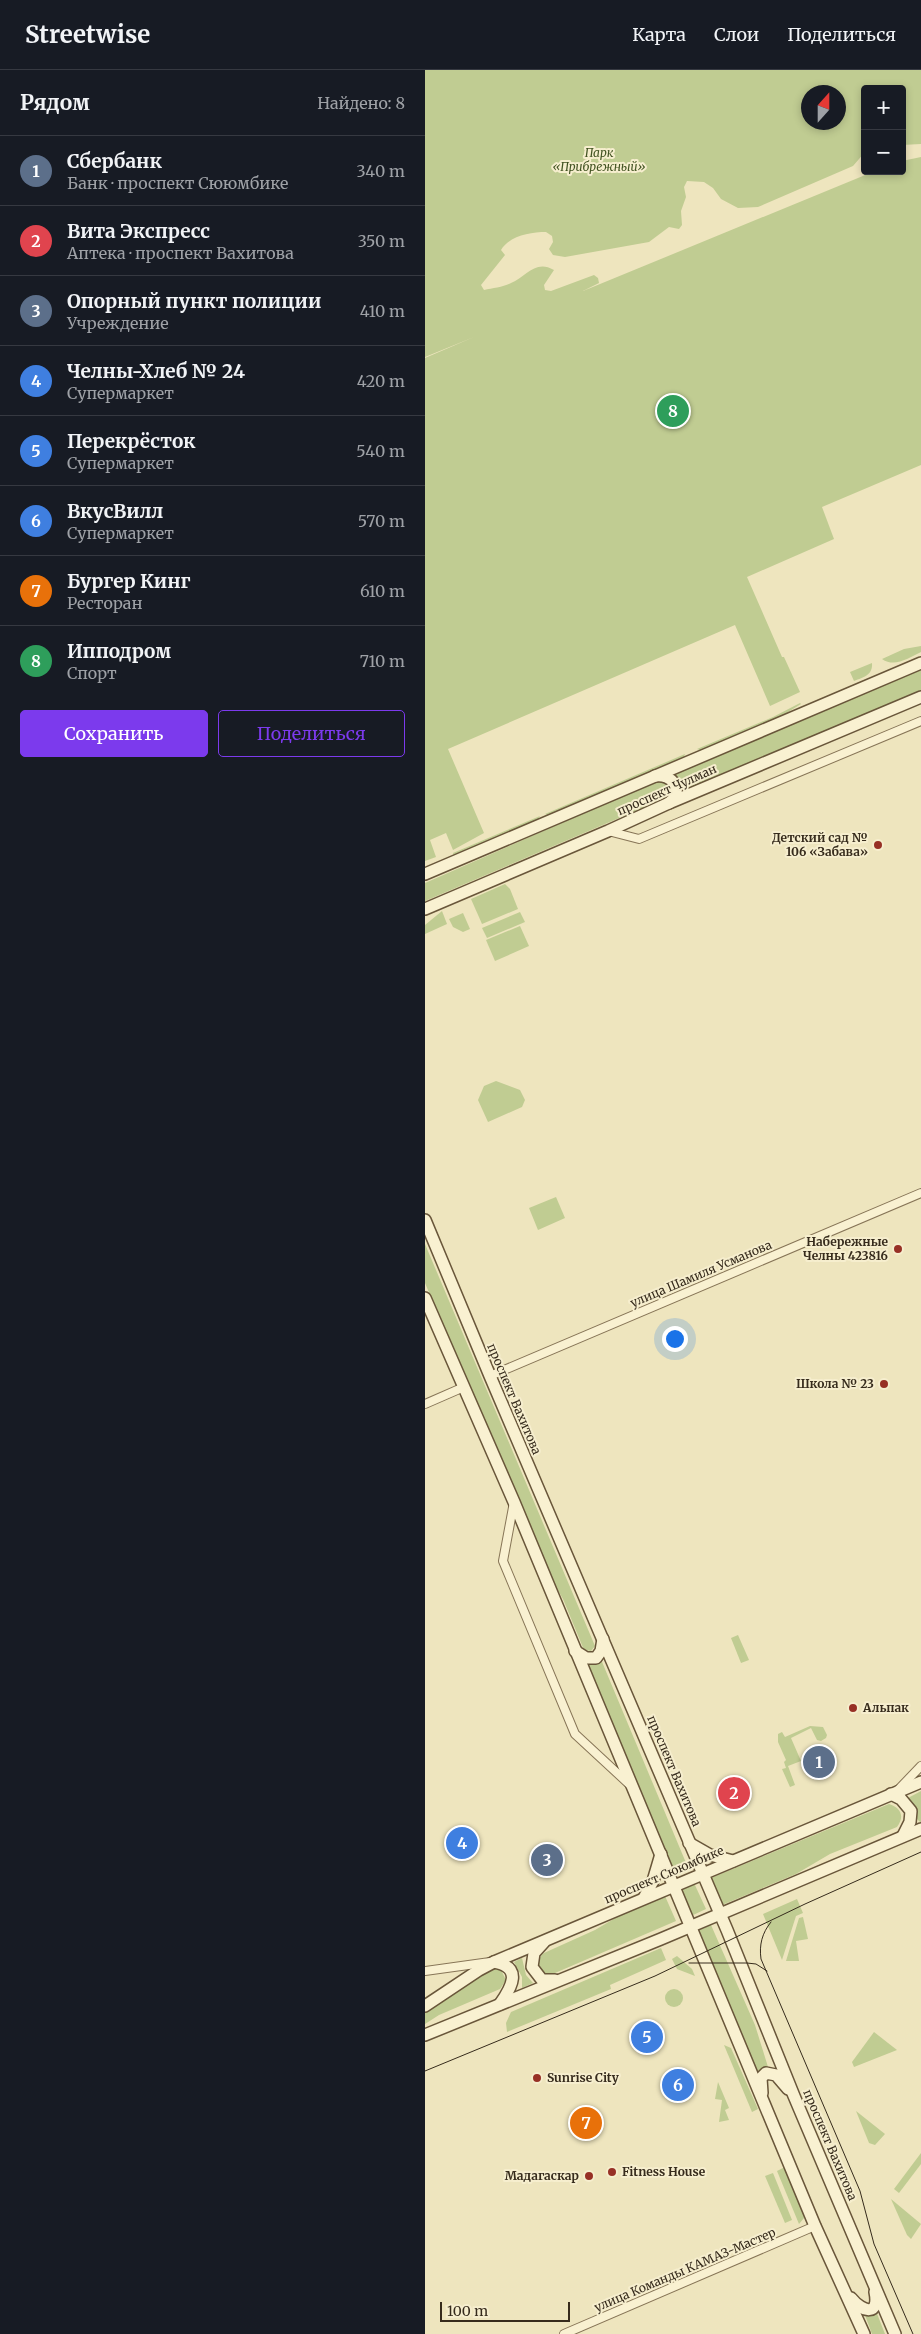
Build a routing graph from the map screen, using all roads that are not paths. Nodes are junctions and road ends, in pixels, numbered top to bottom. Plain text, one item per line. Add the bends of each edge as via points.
1 (921, 662) edge
2 (921, 697) edge
3 (921, 721) edge
4 (655, 776) junction
5 (669, 803) junction
6 (608, 831) junction
7 (425, 874) edge
8 (425, 909) edge
9 (921, 1193) edge
10 (425, 1220) edge
11 (425, 1298) edge
12 (490, 1376) junction
13 (464, 1387) junction
14 (425, 1404) edge
15 (514, 1502) junction
16 (603, 1638) junction
17 (575, 1651) junction
18 (921, 1766) edge
19 (921, 1782) edge
20 (632, 1786) junction
21 (893, 1793) junction
22 (921, 1828) edge
23 (903, 1836) junction
24 (689, 1842) junction
25 (661, 1854) junction
26 (733, 1861) junction
27 (702, 1875) junction
28 (674, 1886) junction
29 (644, 1898) junction
30 (751, 1901) junction
31 (719, 1914) junction
32 (690, 1926) junction
33 (727, 1930) junction
34 (661, 1939) junction
35 (545, 1940) junction
36 (697, 1944) junction
37 (494, 1962) junction
38 (425, 1971) edge
39 (561, 1980) junction
40 (500, 2004) junction
41 (425, 2006) edge
42 (425, 2035) edge
43 (794, 2096) junction
44 (764, 2106) junction
45 (815, 2226) junction
46 (873, 2280) junction
47 (844, 2289) junction
48 (563, 2334) edge
49 (865, 2334) edge
50 (895, 2334) edge

1 - 4 main road, проспект Чулман
2 - 5 main road, проспект Чулман
3 - 6 street via 639,839
4 - 5 main road via 673,780 677,792
4 - 7 main road, проспект Чулман
5 - 6 main road, проспект Чулман
6 - 8 main road, проспект Чулман
9 - 12 street, улица Шамиля Усманова
10 - 12 main road, проспект Вахитова
11 - 13 main road
12 - 16 main road, проспект Вахитова
13 - 14 street
13 - 15 main road
15 - 17 main road
15 - 20 street via 503,1561 571,1725 575,1734
16 - 17 main road via 596,1658 586,1658
16 - 24 main road, проспект Вахитова
17 - 20 main road
18 - 21 street
19 - 21 main road, проспект Сююмбике
20 - 25 main road
21 - 23 main road via 911,1811
21 - 26 main road, проспект Сююмбике
22 - 23 main road
23 - 30 main road
24 - 26 main road via 710,1855
24 - 27 main road, проспект Вахитова
25 - 28 main road
25 - 29 main road
26 - 27 main road, проспект Сююмбике
27 - 28 main road, проспект Сююмбике
27 - 31 main road, проспект Вахитова
28 - 29 main road, проспект Сююмбике
28 - 32 main road
29 - 35 main road, проспект Сююмбике
30 - 31 main road
30 - 33 main road via 737,1912
31 - 32 main road
31 - 33 main road, проспект Вахитова
32 - 34 main road
32 - 36 main road
33 - 43 main road, проспект Вахитова
34 - 36 main road via 679,1937
34 - 39 main road
35 - 37 main road, проспект Сююмбике
35 - 39 main road via 534,1953 532,1967 542,1980
36 - 44 main road
37 - 38 street
37 - 40 main road via 510,1968 512,1974 510,1990
37 - 41 main road, проспект Сююмбике
39 - 40 main road
40 - 42 main road
43 - 44 main road via 776,2075 766,2073 760,2081
43 - 46 main road, проспект Вахитова
44 - 45 main road
45 - 47 main road
45 - 48 street, улица Команды КАМАЗ-Мастер
46 - 47 main road via 877,2300 870,2310 857,2306
46 - 50 main road, проспект Вахитова
47 - 49 main road

